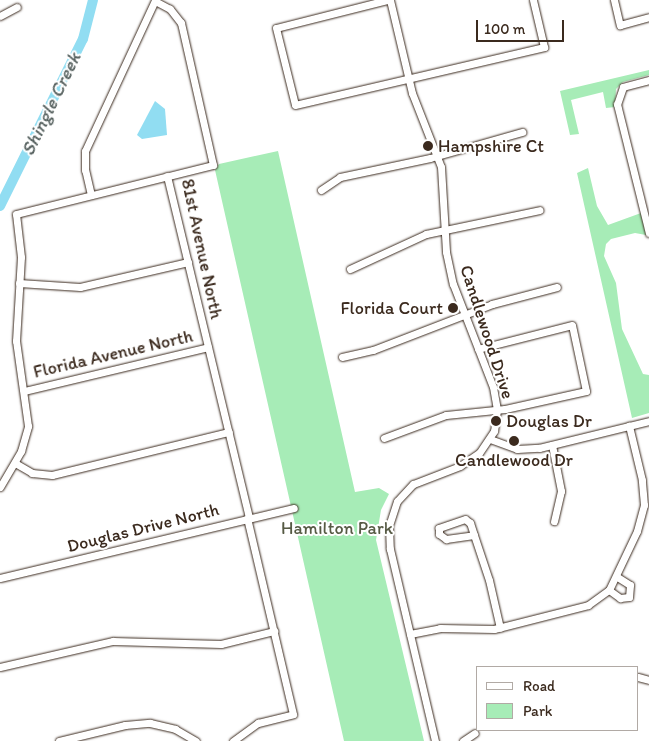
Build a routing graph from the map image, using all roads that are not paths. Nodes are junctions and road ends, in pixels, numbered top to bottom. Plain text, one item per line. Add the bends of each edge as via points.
1 (389, 0) edge
2 (533, 0) edge
3 (614, 0) edge
4 (155, 1) edge
5 (17, 7) dead end
6 (0, 16) edge
7 (649, 17) edge
8 (409, 78) junction
9 (649, 80) edge
10 (522, 132) dead end
11 (438, 155) junction
12 (167, 176) junction
13 (321, 190) dead end
14 (91, 195) junction
15 (540, 210) dead end
16 (445, 232) junction
17 (649, 234) edge
18 (188, 262) junction
19 (350, 269) dead end
20 (18, 283) junction
21 (557, 287) dead end
22 (464, 314) junction
23 (208, 347) junction
24 (478, 349) junction
25 (342, 357) dead end
26 (24, 391) junction
27 (497, 410) junction
28 (649, 421) edge
29 (628, 426) junction
30 (229, 432) junction
31 (384, 438) dead end
32 (490, 439) junction
33 (552, 445) junction
34 (15, 463) junction
35 (0, 487) edge
36 (647, 505) edge
37 (294, 508) dead end
38 (248, 518) junction
39 (554, 520) dead end
40 (474, 535) junction
41 (617, 577) junction
42 (0, 578) edge
43 (609, 590) junction
44 (500, 628) junction
45 (274, 632) junction
46 (410, 634) junction
47 (0, 667) edge
48 (475, 733) dead end
49 (81, 738) edge
50 (59, 741) edge
51 (196, 741) edge
52 (233, 741) edge
53 (435, 741) edge
54 (463, 741) edge

1 - 8 street, Candlewood Drive
1 - 8 street via 276,28 295,106
2 - 8 street via 544,47
3 - 7 street via 620,24
4 - 12 street, 81st Avenue North via 170,9 181,23 213,165
4 - 14 street via 85,151 85,170
5 - 6 street
8 - 11 street, Candlewood Drive
9 - 17 street via 623,87 617,104
10 - 11 street
11 - 13 street via 340,176
11 - 16 street, Candlewood Drive via 444,186
12 - 14 street
12 - 18 street, 81st Avenue North
14 - 20 street via 16,214 21,240
15 - 16 street
16 - 19 street via 426,234
16 - 22 street, Candlewood Drive via 449,269
18 - 20 street via 80,287
18 - 23 street, 81st Avenue North
20 - 26 street via 16,341
21 - 22 street
22 - 24 street, Candlewood Drive
22 - 25 street via 373,350
23 - 26 street, Florida Avenue North
23 - 30 street, 81st Avenue North
24 - 27 street, Candlewood Drive via 493,386
24 - 27 street via 572,325 586,391
26 - 34 street via 28,426
27 - 31 street via 446,415
27 - 32 street, Candlewood Drive
28 - 29 street
29 - 33 street
29 - 36 street
30 - 34 street via 52,475 32,473
30 - 38 street, 81st Avenue North
32 - 33 street via 517,449
32 - 46 street, Candlewood Drive via 470,461 413,484 393,510 389,526 390,549
33 - 39 street via 561,491
34 - 35 street
36 - 41 street
37 - 38 street, Douglas Drive North
38 - 42 street, Douglas Drive North
38 - 45 street, 81st Avenue North
40 - 40 street via 446,539 439,534 439,528 464,519 470,523
40 - 44 street via 490,580
41 - 43 street
41 - 43 street via 630,585 629,597 620,598
43 - 44 street via 588,605
44 - 46 street via 484,631 440,628
45 - 47 street via 221,644 114,641
45 - 52 street, 81st Avenue North via 293,714 258,723
46 - 53 street, Candlewood Drive
48 - 54 street
49 - 50 street
49 - 51 street via 150,723 175,729

